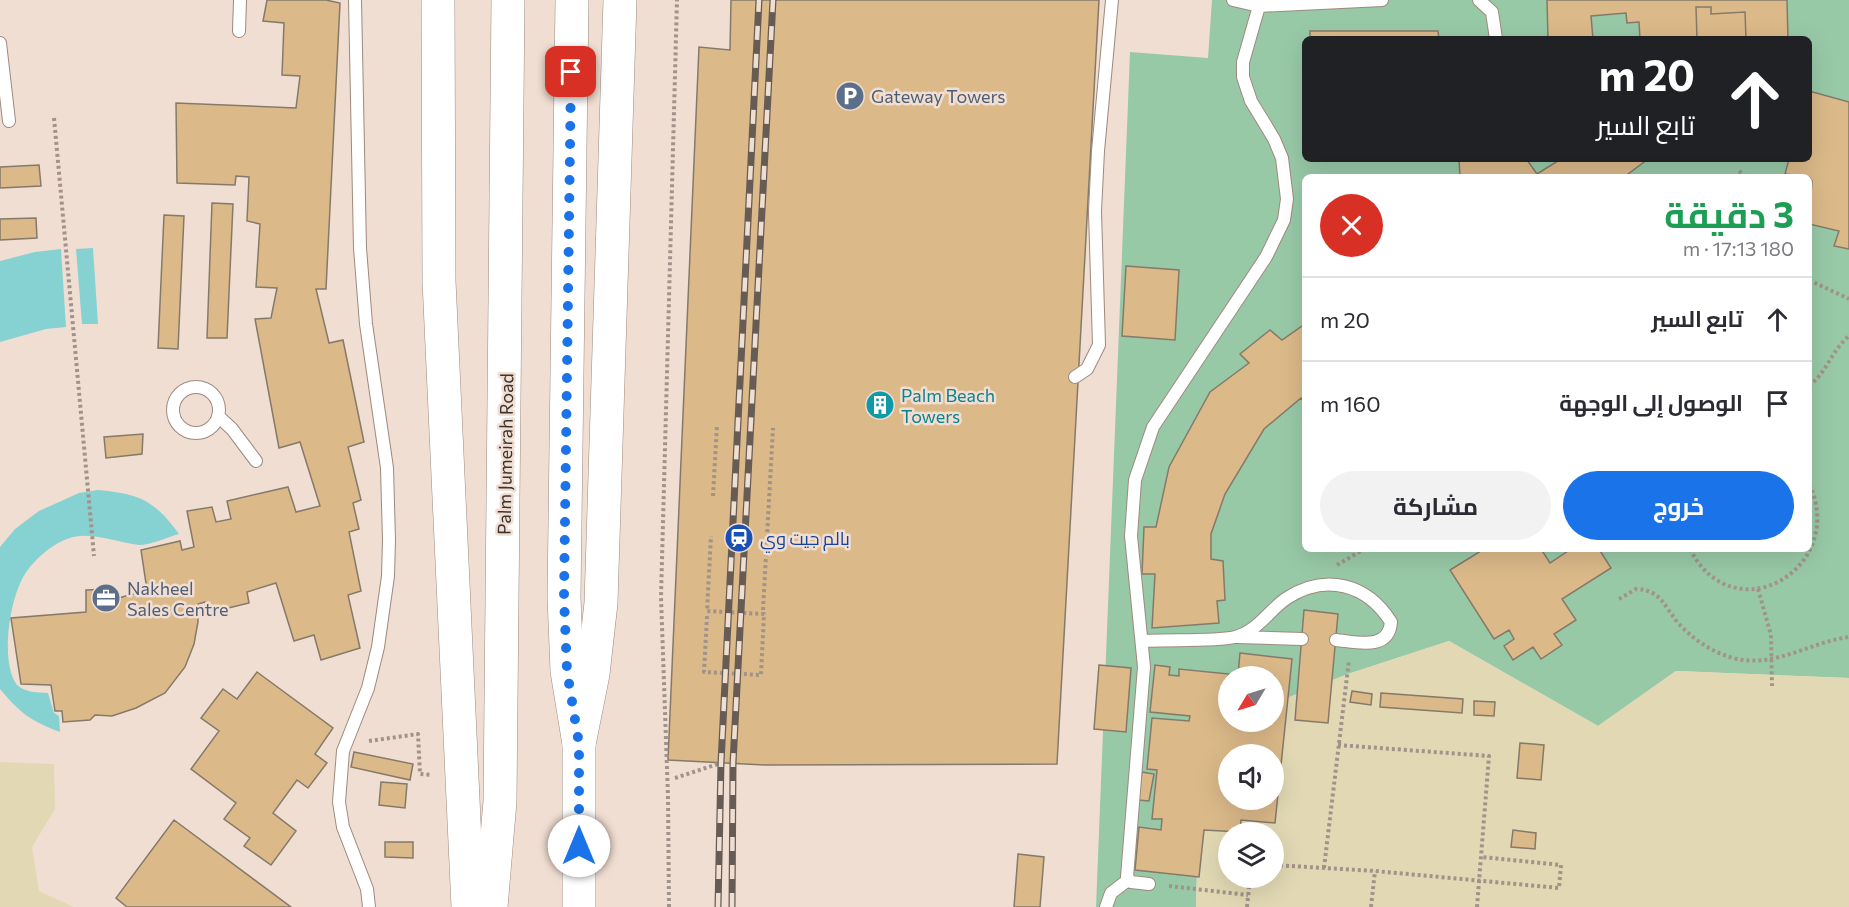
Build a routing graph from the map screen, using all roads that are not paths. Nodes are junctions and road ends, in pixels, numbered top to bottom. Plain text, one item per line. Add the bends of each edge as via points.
1 (240, 0) edge
2 (355, 0) edge
3 (438, 0) edge
4 (508, 0) edge
5 (572, 0) edge
6 (1112, 0) edge
7 (1233, 0) edge
8 (1382, 0) edge
9 (1479, 0) edge
10 (1259, 6) junction
11 (620, 16) edge
12 (239, 31) dead end
13 (1496, 36) edge
14 (0, 43) edge
15 (9, 121) dead end
16 (1075, 377) dead end
17 (218, 416) dead end
18 (256, 461) dead end
19 (1236, 637) junction
20 (1302, 639) dead end
21 (1143, 640) junction
22 (1336, 640) dead end
23 (579, 744) junction
24 (1128, 880) junction
25 (1149, 884) road end
26 (369, 907) edge
27 (468, 907) edge
28 (491, 907) edge
29 (579, 907) edge
30 (1107, 907) edge

1 - 12 lane
2 - 26 lane via 360,257 385,450 389,540 378,647 339,776 343,827 367,889
3 - 27 main road via 439,281 451,787
4 - 28 main road, Palm Jumeirah Road via 500,801
5 - 23 main road via 564,597 567,671
6 - 16 lane via 1095,211 1099,345 1091,364
7 - 10 lane
8 - 10 lane
9 - 13 lane via 1492,12
10 - 21 lane via 1243,62 1243,77 1251,101 1282,158 1287,199 1284,220 1266,257 1167,403 1143,453 1135,480 1131,536
11 - 23 main road via 601,603 593,674
14 - 15 lane
17 - 18 lane
19 - 20 lane
19 - 21 lane
19 - 22 lane via 1288,598 1343,584 1371,598 1391,622 1384,640 1375,643
21 - 24 lane via 1144,680
23 - 29 main road
24 - 25 lane
24 - 30 lane via 1111,893

